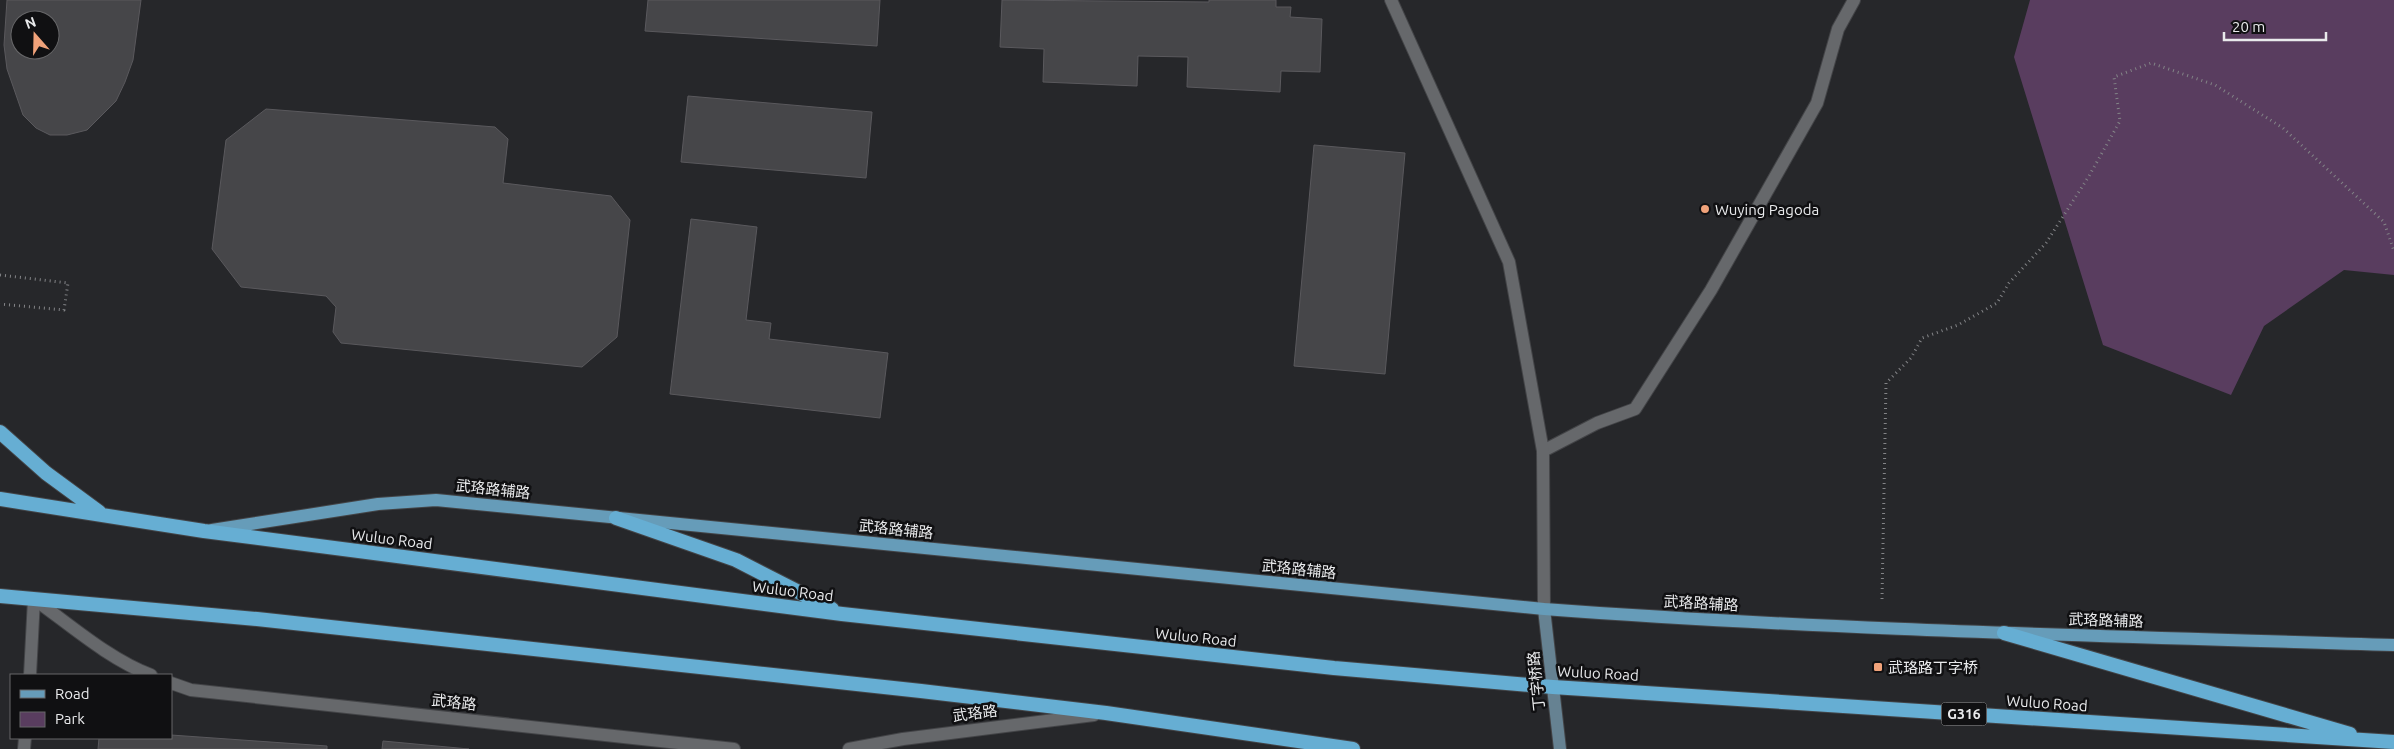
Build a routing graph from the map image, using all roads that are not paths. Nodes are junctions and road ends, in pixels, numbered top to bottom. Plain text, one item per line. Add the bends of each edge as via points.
1 (1391, 0) edge
2 (1854, 0) edge
3 (0, 432) edge
4 (1543, 450) junction
5 (0, 499) edge
6 (102, 514) junction
7 (616, 518) junction
8 (204, 531) junction
9 (0, 596) edge
10 (34, 599) junction
11 (1544, 609) junction
12 (842, 614) junction
13 (2004, 633) junction
14 (2394, 646) edge
15 (30, 674) edge
16 (147, 674) edge
17 (172, 683) edge
18 (1553, 687) junction
19 (1106, 713) junction
20 (2374, 742) junction
21 (2394, 742) edge
22 (903, 744) edge
23 (734, 749) edge
24 (849, 749) edge
25 (1353, 749) edge
26 (1560, 749) edge

1 - 4 street via 1509,262
2 - 4 street via 1838,29 1818,103 1711,290 1635,410 1597,423
3 - 6 highway via 46,473
4 - 11 street
5 - 6 highway, Wuluo Road
6 - 8 highway, Wuluo Road
7 - 8 main road, 武珞路辅路 via 436,500 378,504
7 - 11 main road, 武珞路辅路
7 - 12 highway via 736,560
8 - 12 highway, Wuluo Road
9 - 10 highway
10 - 15 street
10 - 16 street via 97,644
10 - 19 highway via 257,619
11 - 13 main road, 武珞路辅路 via 1662,618
11 - 18 main road, 丁字桥路
12 - 18 highway, Wuluo Road via 1334,668
13 - 14 main road, 武珞路辅路
13 - 20 highway
17 - 23 street, 武珞路 via 191,690
18 - 20 highway, Wuluo Road / G316
18 - 26 main road, 丁字桥路
19 - 22 street, 武珞路
19 - 25 highway
20 - 21 highway, Wuluo Road / G316
22 - 24 street, 武珞路

